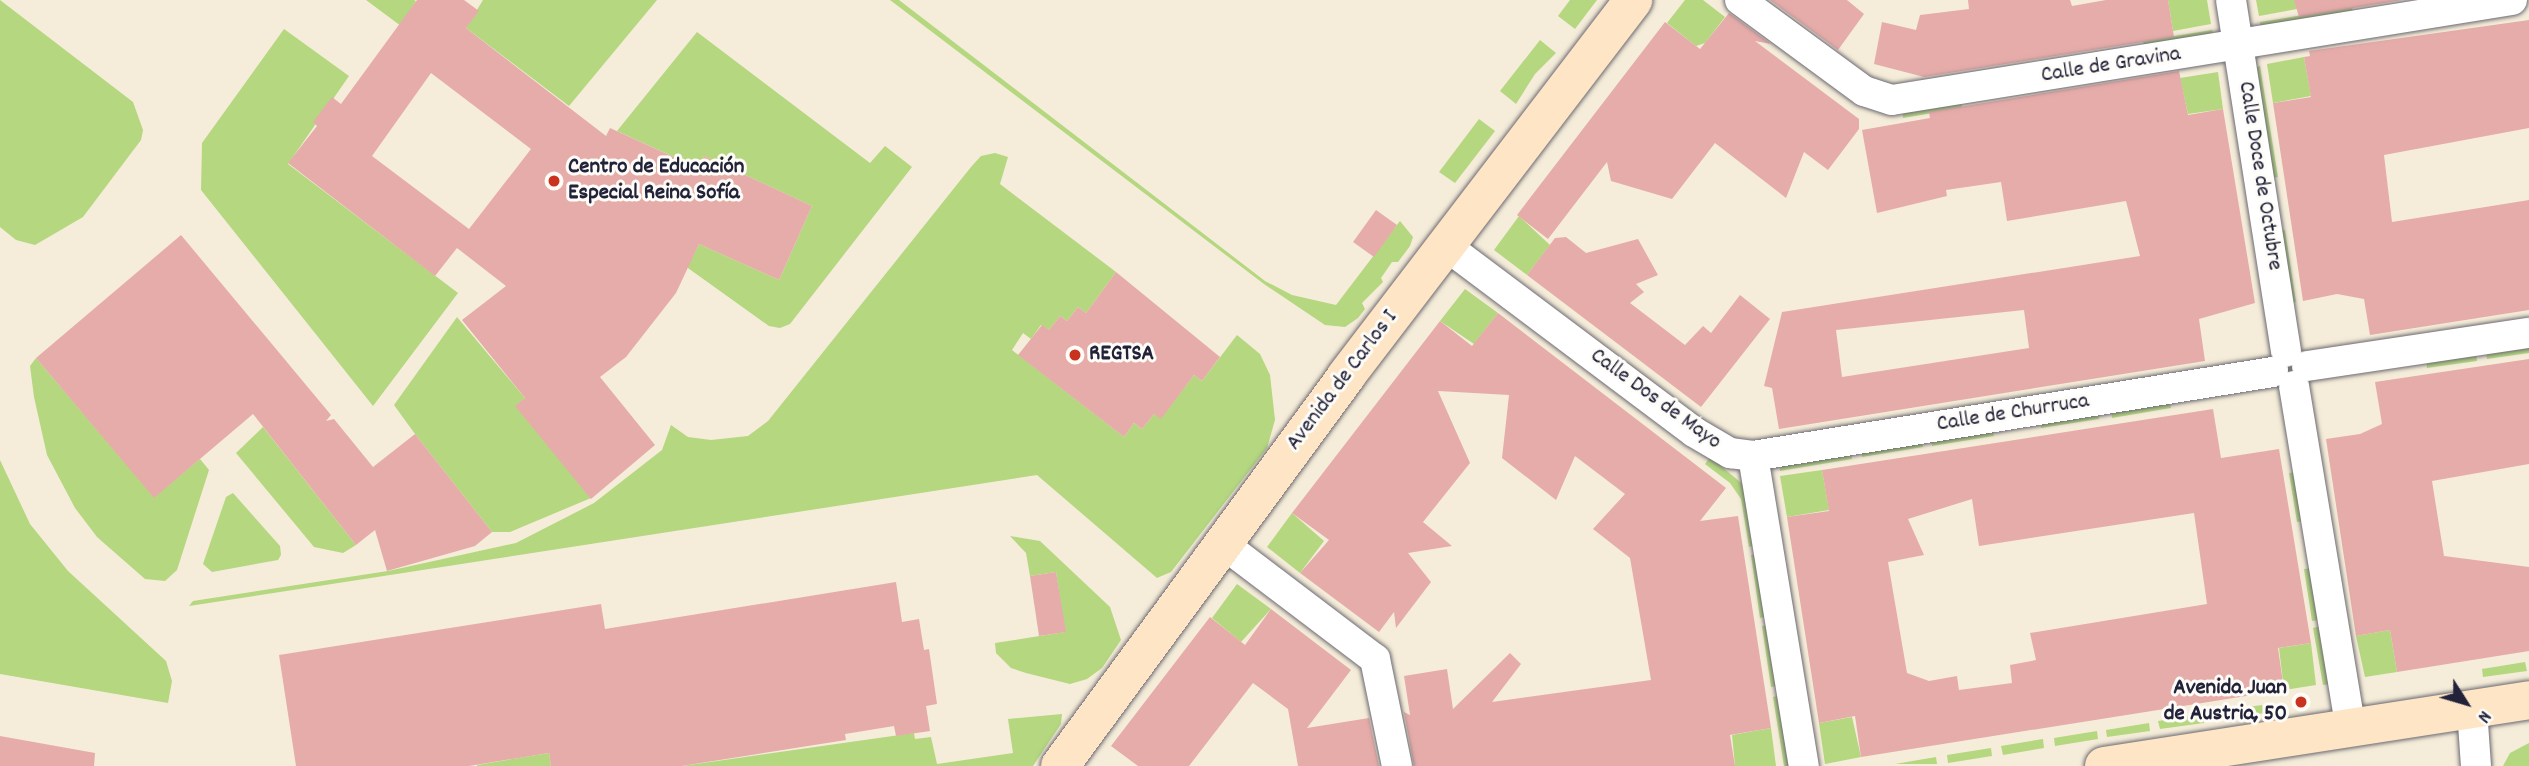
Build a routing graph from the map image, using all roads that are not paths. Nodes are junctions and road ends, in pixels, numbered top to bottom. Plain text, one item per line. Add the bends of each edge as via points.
1 (1633, 0) edge
2 (1740, 0) edge
3 (2231, 0) edge
4 (2512, 0) edge
5 (2238, 46) junction
6 (1445, 245) junction
7 (2529, 333) edge
8 (2290, 369) junction
9 (1753, 456) junction
10 (1222, 543) junction
11 (2529, 700) edge
12 (2472, 709) junction
13 (2351, 729) junction
14 (1060, 766) edge
15 (1396, 766) edge
16 (1804, 766) edge
17 (2104, 766) edge
18 (2476, 766) edge

1 - 6 main road, Avenida de Carlos I
2 - 5 street, Calle de Gravina via 1864,91 1892,100
3 - 5 street, Calle Doce de Octubre
4 - 5 street, Calle de Gravina
5 - 8 street, Calle Doce de Octubre
6 - 9 street, Calle Dos de Mayo via 1694,432 1730,453
6 - 10 main road, Avenida de Carlos I
7 - 8 street, Calle de Churruca
8 - 9 street, Calle de Churruca
8 - 13 street, Calle Doce de Octubre
9 - 16 street
10 - 14 main road, Avenida de Carlos I
10 - 15 street via 1375,659
11 - 12 main road
12 - 13 main road
12 - 18 street
13 - 17 main road

